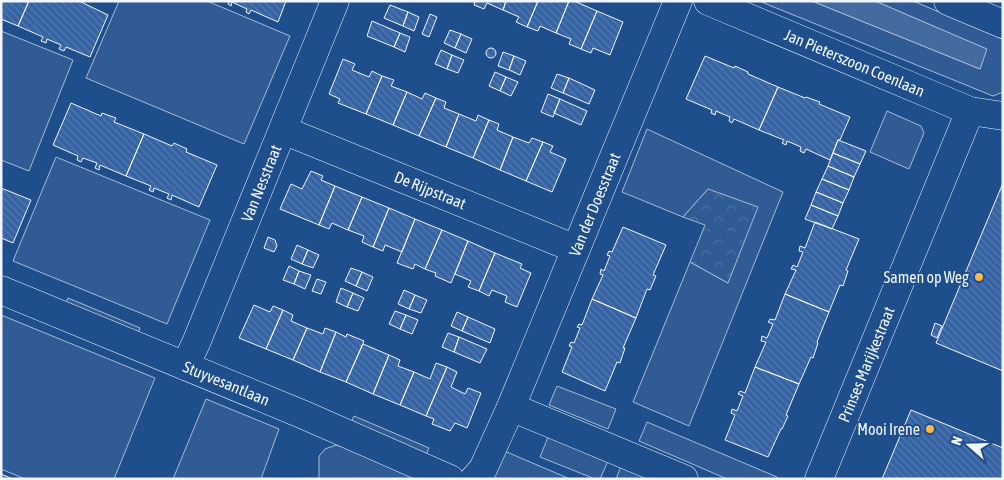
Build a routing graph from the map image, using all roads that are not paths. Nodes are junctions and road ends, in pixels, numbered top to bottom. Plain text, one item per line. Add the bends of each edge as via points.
1 (336, 1) edge
2 (678, 1) edge
3 (708, 1) edge
4 (948, 1) edge
5 (1003, 24) edge
6 (970, 112) junction
7 (1003, 116) edge
8 (283, 130) junction
9 (576, 249) junction
10 (1, 290) edge
11 (185, 366) junction
12 (511, 407) junction
13 (450, 479) edge
14 (474, 479) edge
15 (684, 479) edge
16 (819, 479) edge

1 - 8 street, Van Nesstraat
2 - 9 street, Van der Doesstraat
3 - 6 street, Jan Pieterszoon Coenlaan
4 - 5 street
6 - 7 street, Jan Pieterszoon Coenlaan
6 - 16 street, Prinses Marijkestraat
8 - 9 street, De Rijpstraat
8 - 11 street, Van Nesstraat
9 - 12 street, Van der Doesstraat
10 - 11 street, Stuyvesantlaan
11 - 13 street, Stuyvesantlaan
12 - 14 street via 483,469
12 - 15 street

